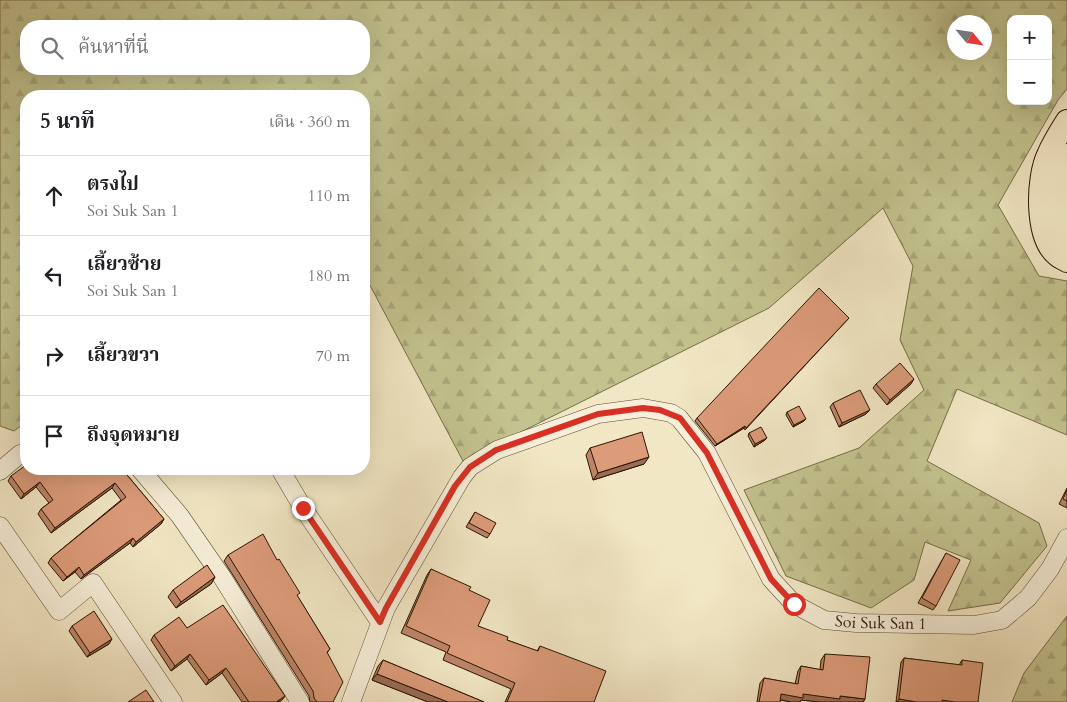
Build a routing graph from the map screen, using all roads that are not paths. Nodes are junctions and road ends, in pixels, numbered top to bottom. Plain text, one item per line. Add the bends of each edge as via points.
1 (1067, 121) edge
2 (1067, 155) edge
3 (1067, 241) edge
4 (1067, 261) edge
5 (20, 454) dead end
6 (0, 471) edge
7 (145, 475) edge
8 (284, 475) edge
9 (0, 526) edge
10 (1067, 538) edge
11 (380, 622) junction
12 (172, 702) edge
13 (300, 702) edge
14 (351, 702) edge

1 - 4 main road via 1047,156 1040,211 1047,240 1056,254
2 - 3 main road via 1058,184 1056,208 1059,228
5 - 6 street
7 - 13 street via 180,516 222,577
8 - 11 street
9 - 12 street via 59,611 94,583
10 - 11 street, Soi Suk San 1 via 1050,569 1028,598 1002,620 974,625 824,620 794,604 771,579 707,453 680,418 660,410 634,409 598,414 564,425 496,450 470,467 455,486
11 - 14 street, Soi Suk San 1

